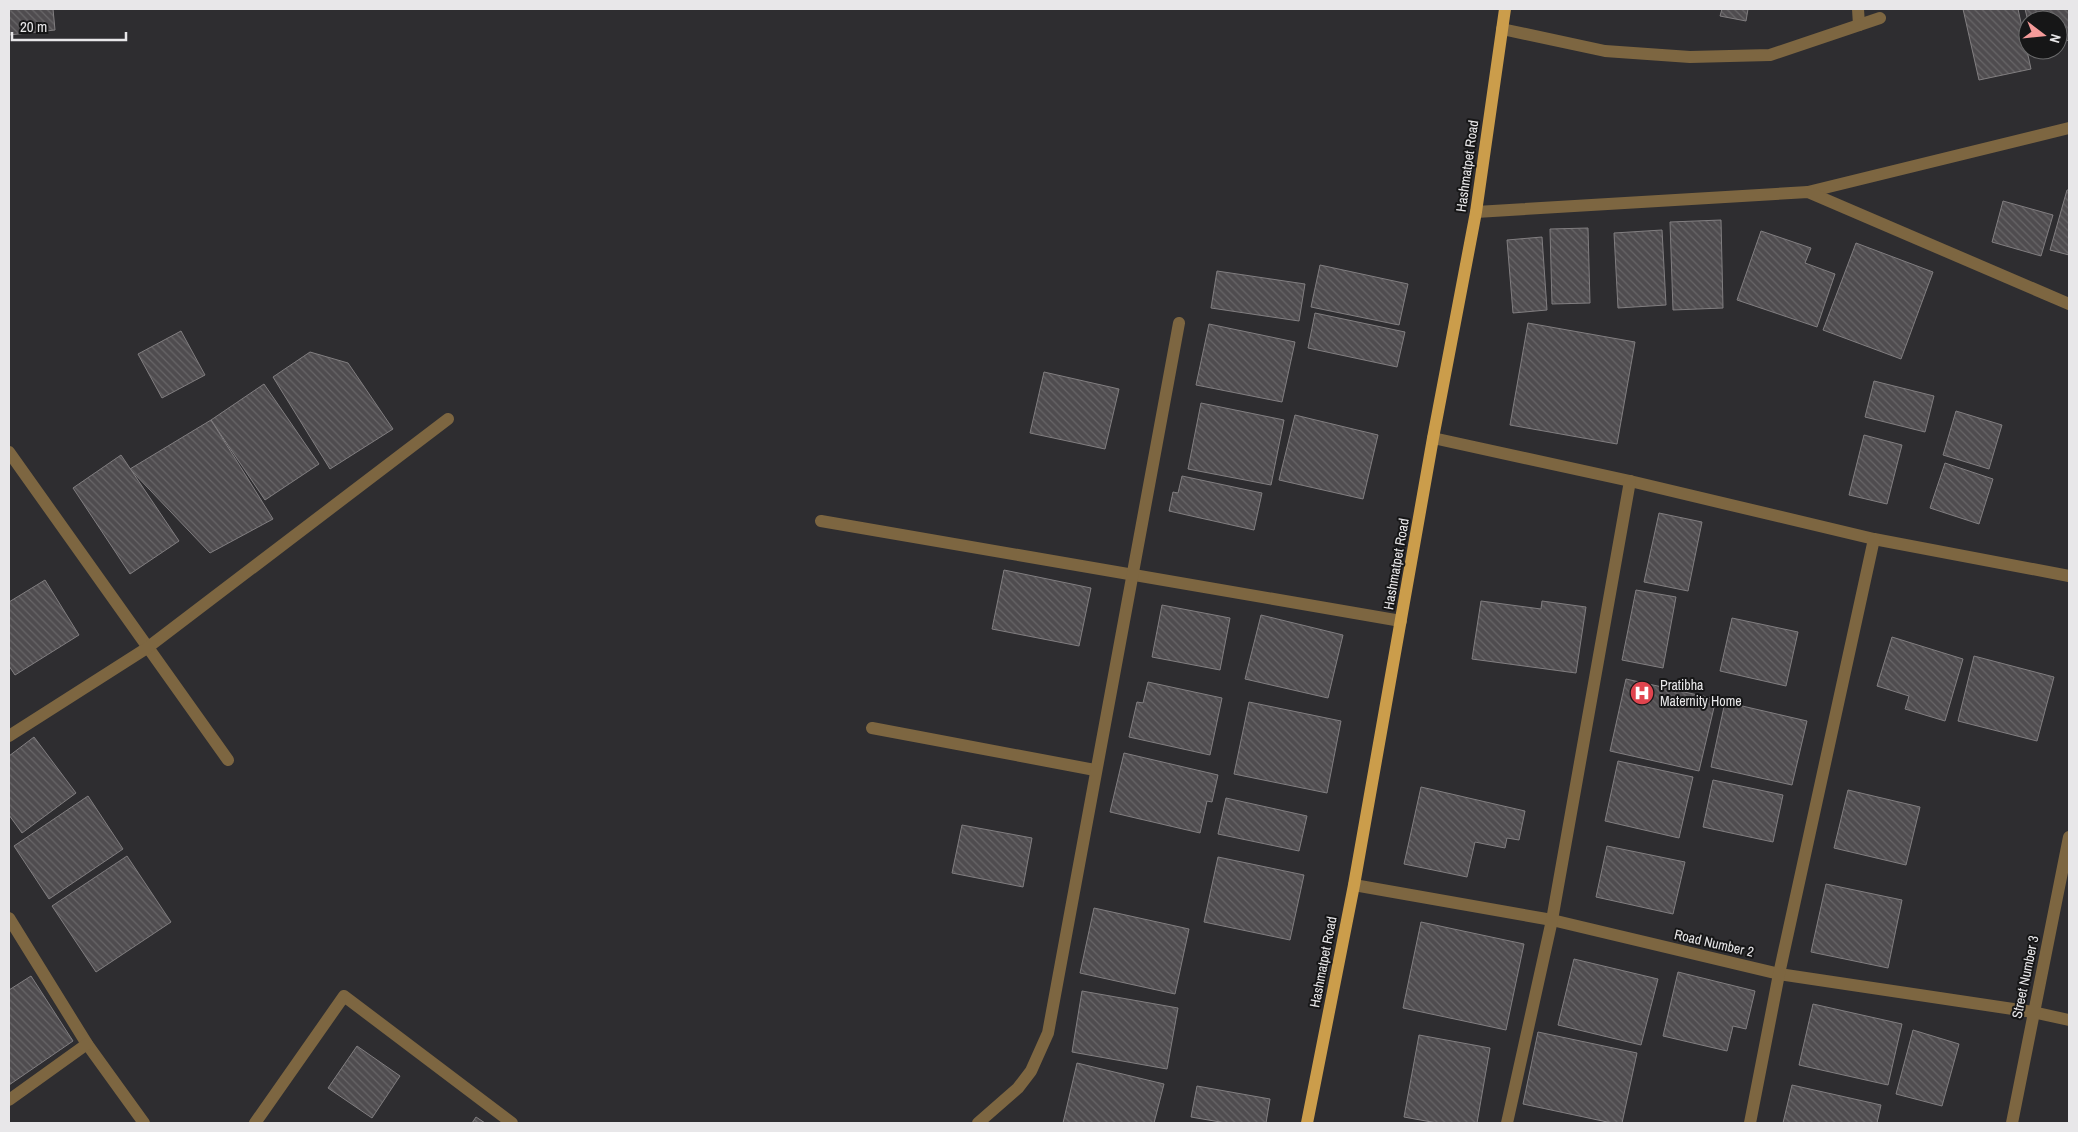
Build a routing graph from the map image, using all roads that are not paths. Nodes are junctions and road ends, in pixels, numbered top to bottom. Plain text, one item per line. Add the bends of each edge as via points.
1 (1505, 9) edge
2 (1858, 9) edge
3 (1880, 18) dead end
4 (1859, 25) junction
5 (1502, 29) junction
6 (2069, 128) edge
7 (1808, 192) junction
8 (1476, 212) junction
9 (2069, 304) edge
10 (1179, 323) dead end
11 (448, 419) dead end
12 (1433, 438) junction
13 (9, 452) edge
14 (1630, 481) junction
15 (820, 521) dead end
16 (1874, 539) junction
17 (1134, 575) junction
18 (2069, 576) edge
19 (1402, 621) junction
20 (147, 648) junction
21 (872, 728) dead end
22 (9, 736) edge
23 (228, 760) dead end
24 (1095, 770) junction
25 (2069, 837) edge
26 (1354, 885) junction
27 (9, 918) edge
28 (1552, 920) junction
29 (1779, 974) junction
30 (2033, 1012) junction
31 (2069, 1020) edge
32 (87, 1044) junction
33 (9, 1100) edge
34 (144, 1123) edge
35 (255, 1123) edge
36 (512, 1123) edge
37 (978, 1123) edge
38 (1306, 1123) edge
39 (1507, 1123) edge
40 (1750, 1123) edge
41 (2012, 1123) edge

1 - 5 main road, Hashmatpet Road
2 - 4 street
3 - 4 street
4 - 5 street via 1770,55 1690,57 1605,51
5 - 8 main road, Hashmatpet Road
6 - 7 street
7 - 8 street
7 - 9 street
8 - 12 main road, Hashmatpet Road
10 - 17 street
11 - 20 street
12 - 14 street
12 - 19 main road, Hashmatpet Road
13 - 20 street
14 - 16 street
14 - 28 street
15 - 17 street
16 - 18 street
16 - 29 street
17 - 19 street
17 - 24 street
19 - 26 main road, Hashmatpet Road
20 - 22 street
20 - 23 street
21 - 24 street
24 - 37 street via 1048,1033 1031,1071 1018,1088
25 - 30 street, Street Number 3
26 - 28 street, Road Number 2
26 - 38 main road, Hashmatpet Road
27 - 32 street
28 - 29 street, Road Number 2
28 - 39 street
29 - 30 street, Road Number 2
29 - 40 street
30 - 31 street, Road Number 2
30 - 41 street, Street Number 3
32 - 33 street
32 - 34 street
35 - 36 street via 344,996

